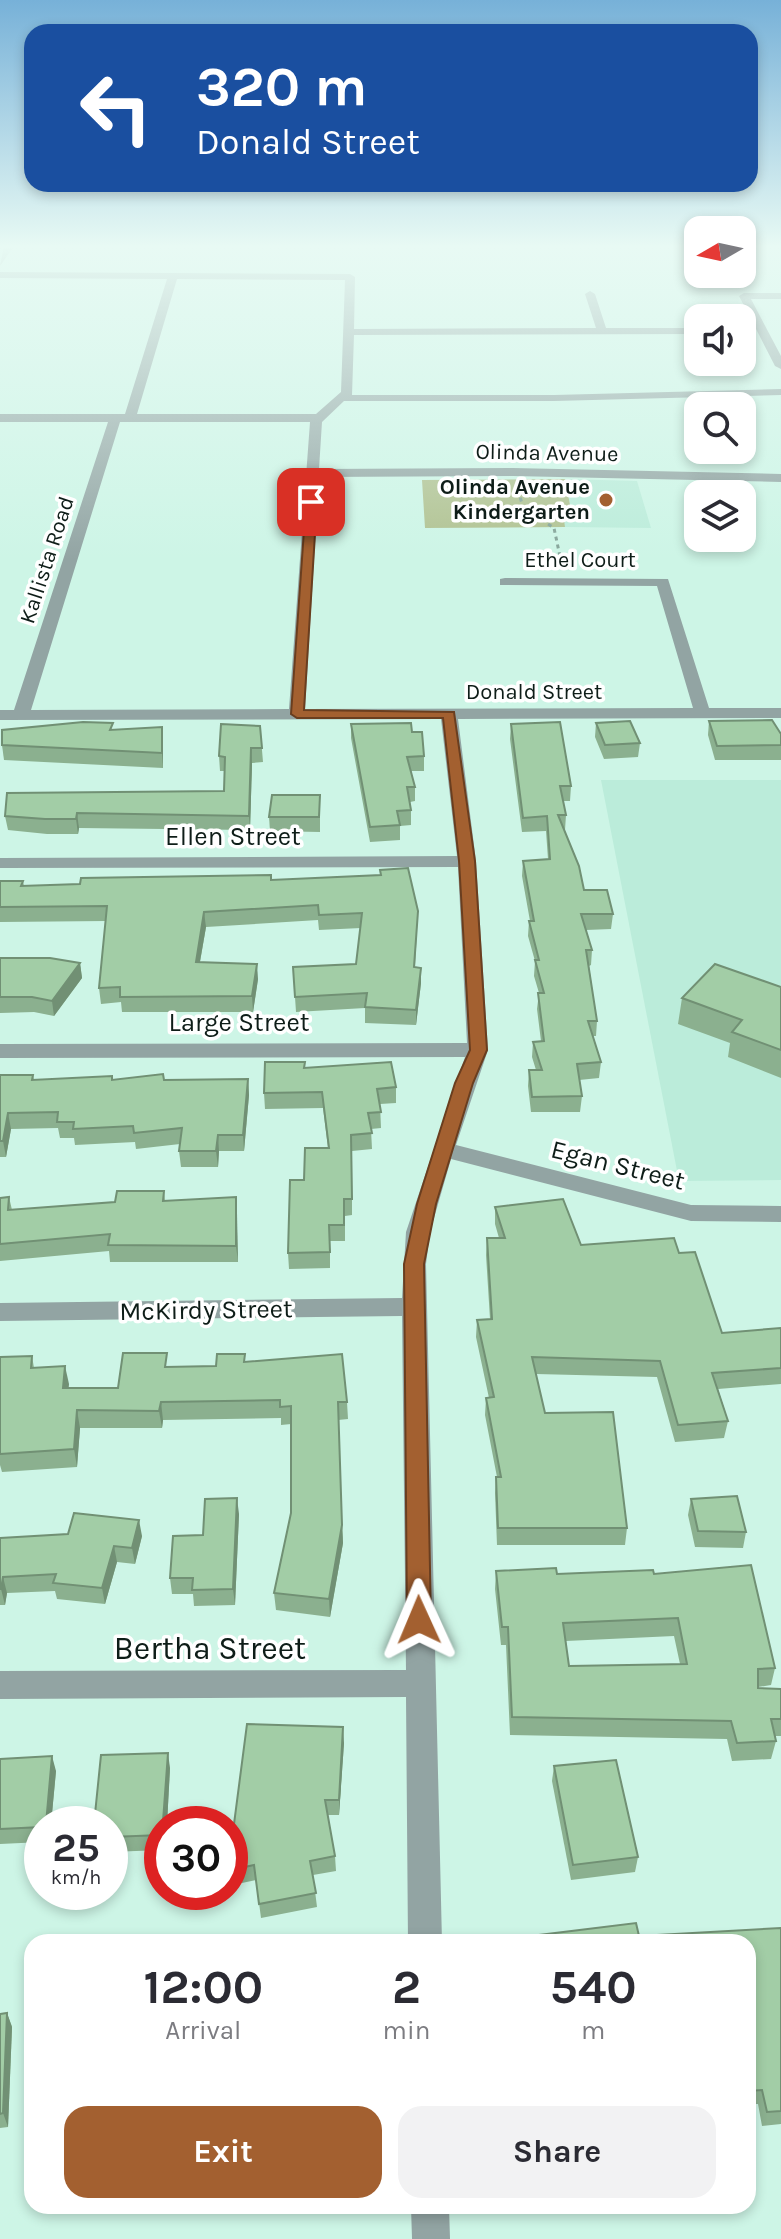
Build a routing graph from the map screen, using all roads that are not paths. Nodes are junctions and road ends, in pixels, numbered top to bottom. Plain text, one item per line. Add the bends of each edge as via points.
1 (147, 350) edge
2 (349, 350) edge
3 (781, 392) edge
4 (342, 398) junction
5 (0, 418) edge
6 (123, 418) junction
7 (316, 418) junction
8 (313, 473) junction
9 (781, 478) edge
10 (505, 582) dead end
11 (702, 713) junction
12 (781, 713) edge
13 (297, 714) junction
14 (449, 714) junction
15 (0, 715) edge
16 (21, 715) junction
17 (467, 861) junction
18 (0, 863) edge
19 (478, 1050) junction
20 (0, 1051) edge
21 (443, 1149) junction
22 (781, 1214) edge
23 (412, 1307) junction
24 (0, 1312) edge
25 (420, 1683) junction
26 (0, 1685) edge
27 (425, 1934) edge
28 (430, 2214) edge
29 (431, 2239) edge

1 - 6 street, Kallista Road
2 - 4 street via 347,393
3 - 4 street
4 - 7 street
5 - 6 street
6 - 7 street
6 - 16 street, Kallista Road
7 - 8 street
8 - 9 street, Olinda Avenue
8 - 13 street
10 - 11 street, Ethel Court via 663,582
11 - 12 street, Donald Street
11 - 14 street, Donald Street
13 - 14 street, Donald Street
13 - 16 street, Donald Street
14 - 17 street
15 - 16 street, Donald Street
17 - 18 street, Ellen Street
17 - 19 street
19 - 20 street, Large Street
19 - 21 street
21 - 22 street, Egan Street via 691,1213
21 - 23 street via 418,1232
23 - 24 street, McKirdy Street
23 - 25 street
25 - 26 street, Bertha Street
25 - 27 street
28 - 29 street

